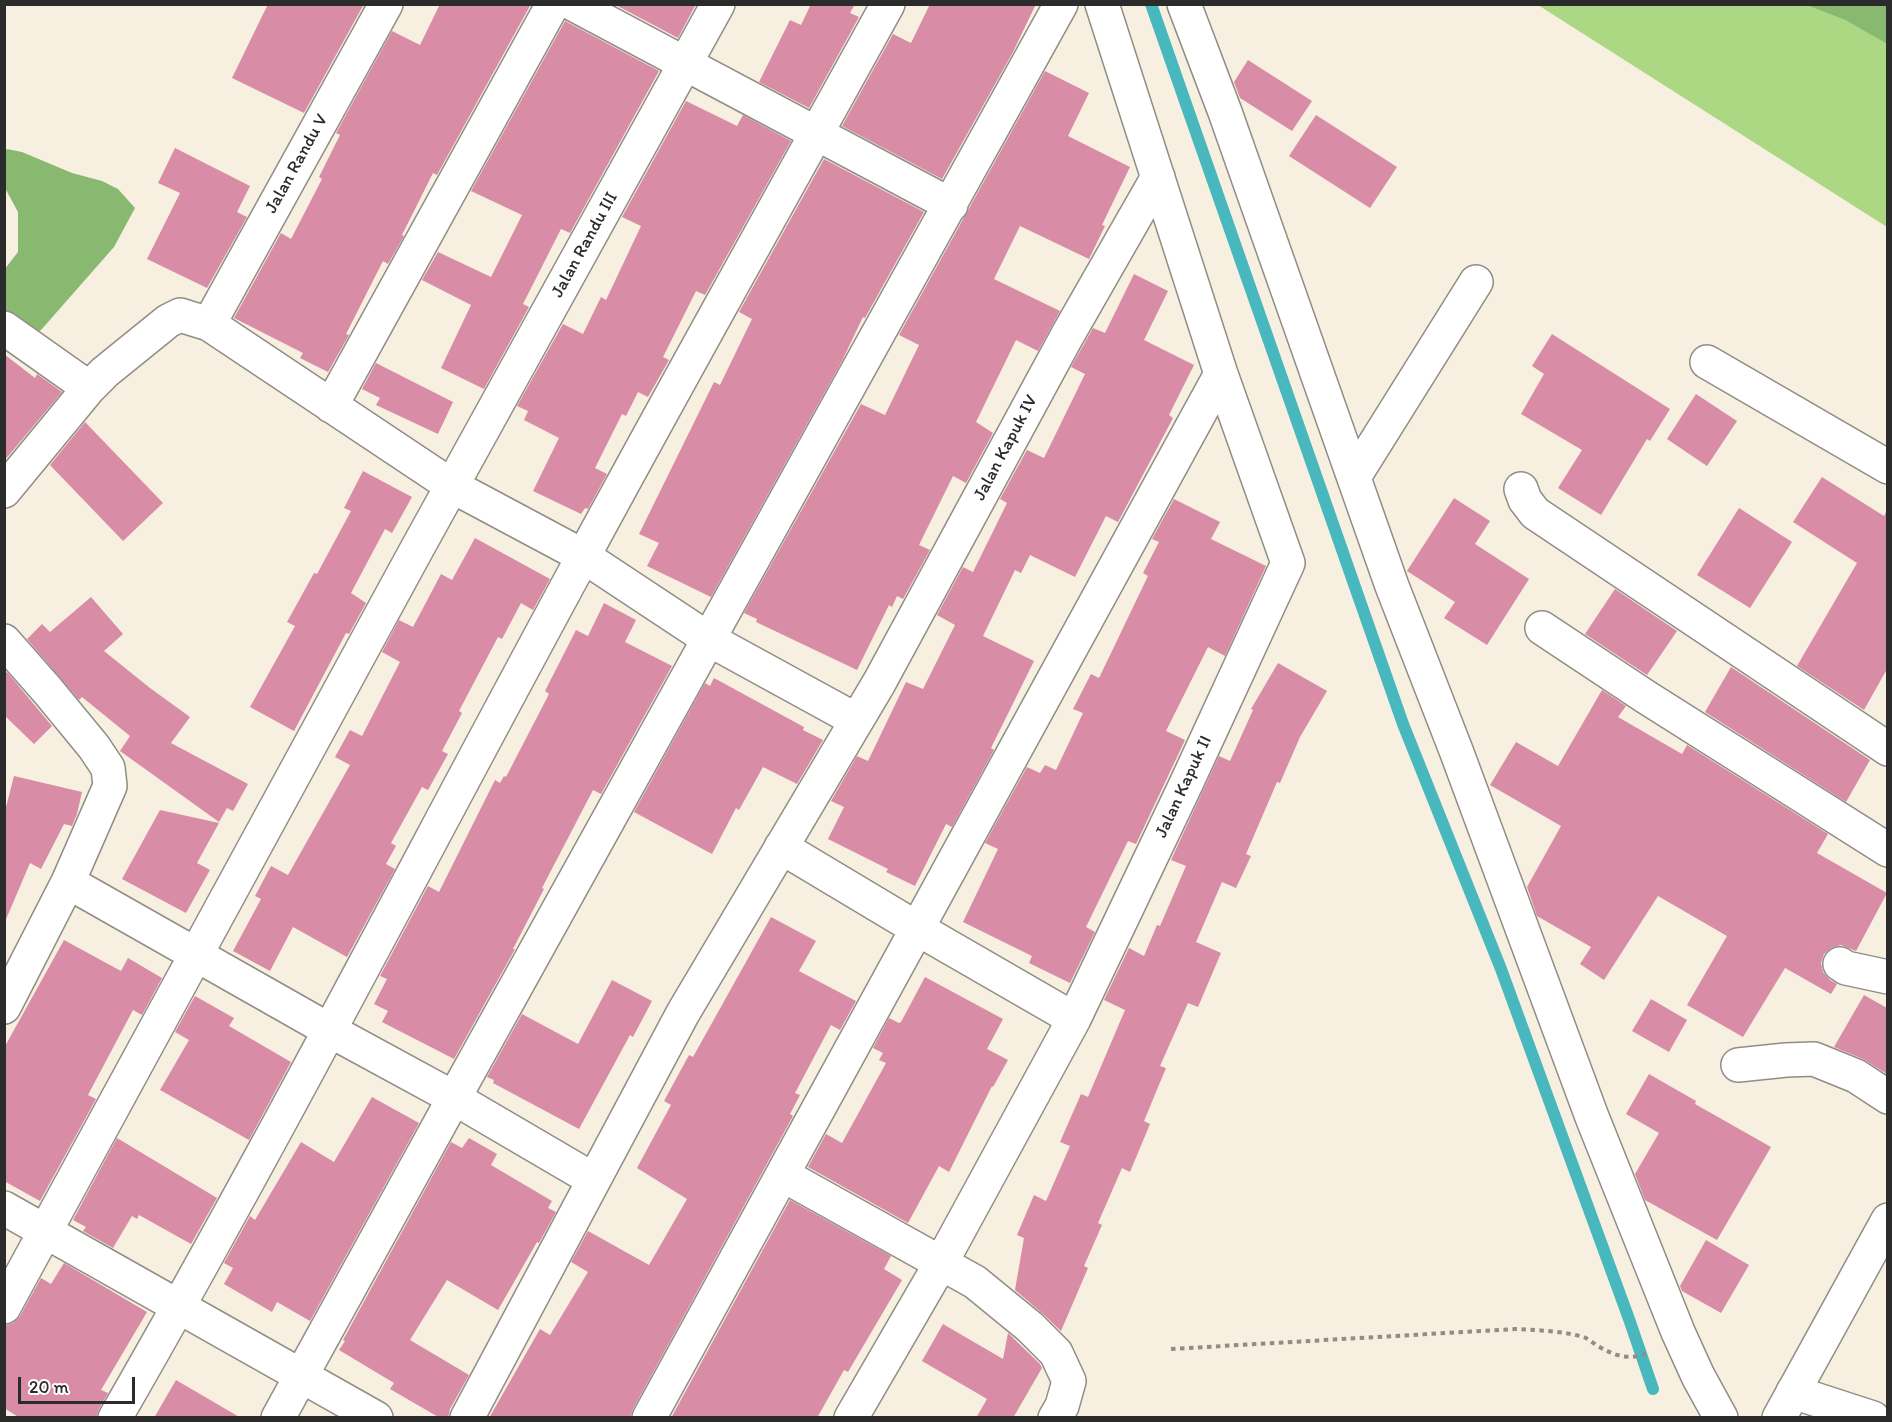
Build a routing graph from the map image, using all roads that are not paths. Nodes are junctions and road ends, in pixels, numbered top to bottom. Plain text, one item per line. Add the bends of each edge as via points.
1 (386, 4) edge
2 (553, 4) edge
3 (573, 4) edge
4 (718, 4) edge
5 (888, 4) edge
6 (1061, 4) edge
7 (1102, 4) edge
8 (1184, 4) edge
9 (685, 64) junction
10 (817, 134) junction
11 (1158, 177) junction
12 (951, 205) junction
13 (1476, 282) dead end
14 (209, 324) junction
15 (4, 328) edge
16 (1707, 362) dead end
17 (1221, 374) junction
18 (89, 388) junction
19 (331, 406) junction
20 (1887, 467) edge
21 (1354, 477) junction
22 (452, 486) junction
23 (1521, 489) dead end
24 (4, 490) edge
25 (583, 556) junction
26 (1542, 628) dead end
27 (710, 640) junction
28 (4, 642) edge
29 (856, 720) junction
30 (1887, 749) edge
31 (781, 847) junction
32 (1887, 850) edge
33 (68, 882) junction
34 (918, 929) junction
35 (196, 954) junction
36 (1840, 964) dead end
37 (1887, 977) edge
38 (4, 1006) edge
39 (1074, 1019) junction
40 (329, 1030) junction
41 (1738, 1065) dead end
42 (1885, 1095) edge
43 (454, 1098) junction
44 (783, 1175) junction
45 (594, 1180) junction
46 (4, 1208) edge
47 (1887, 1220) edge
48 (47, 1232) junction
49 (941, 1263) junction
50 (179, 1306) junction
51 (4, 1307) edge
52 (301, 1375) junction
53 (1786, 1405) edge
54 (115, 1418) edge
55 (278, 1418) edge
56 (376, 1418) edge
57 (466, 1418) edge
58 (649, 1418) edge
59 (851, 1418) edge
60 (1055, 1418) edge
61 (1721, 1418) edge
62 (1873, 1418) edge

1 - 14 street, Jalan Randu V
2 - 19 street
3 - 9 street
4 - 9 street, Jalan Randu III
5 - 10 street
6 - 12 street
7 - 11 street
8 - 21 street
9 - 10 street
9 - 22 street, Jalan Randu III
10 - 12 street
10 - 25 street
11 - 17 street
11 - 29 street, Jalan Kapuk IV
12 - 27 street
13 - 21 street
14 - 18 street via 180,315 168,321
14 - 19 street
15 - 18 street
16 - 20 street
17 - 34 street
17 - 39 street, Jalan Kapuk II via 1288,563
18 - 24 street
19 - 22 street
21 - 61 street via 1592,1118 1679,1334
22 - 25 street
22 - 35 street, Jalan Randu III
23 - 30 street via 1535,513
25 - 27 street
25 - 40 street
26 - 32 street
27 - 29 street
27 - 43 street
28 - 33 street via 108,768 110,786
29 - 31 street, Jalan Kapuk IV
31 - 34 street
31 - 45 street, Jalan Kapuk IV via 683,1013
33 - 35 street
33 - 38 street
34 - 39 street
34 - 44 street
35 - 40 street
35 - 48 street, Jalan Randu III
36 - 37 street
39 - 49 street, Jalan Kapuk II
40 - 43 street
40 - 50 street
41 - 42 street via 1814,1059 1856,1076
43 - 45 street
43 - 52 street
44 - 49 street
44 - 58 street
45 - 57 street, Jalan Kapuk IV
46 - 48 street
47 - 53 street
48 - 50 street
48 - 51 street, Jalan Randu III
49 - 59 street, Jalan Kapuk II
49 - 60 street via 975,1282 1056,1353 1069,1381
50 - 52 street
50 - 54 street
52 - 55 street
52 - 56 street
53 - 62 street

